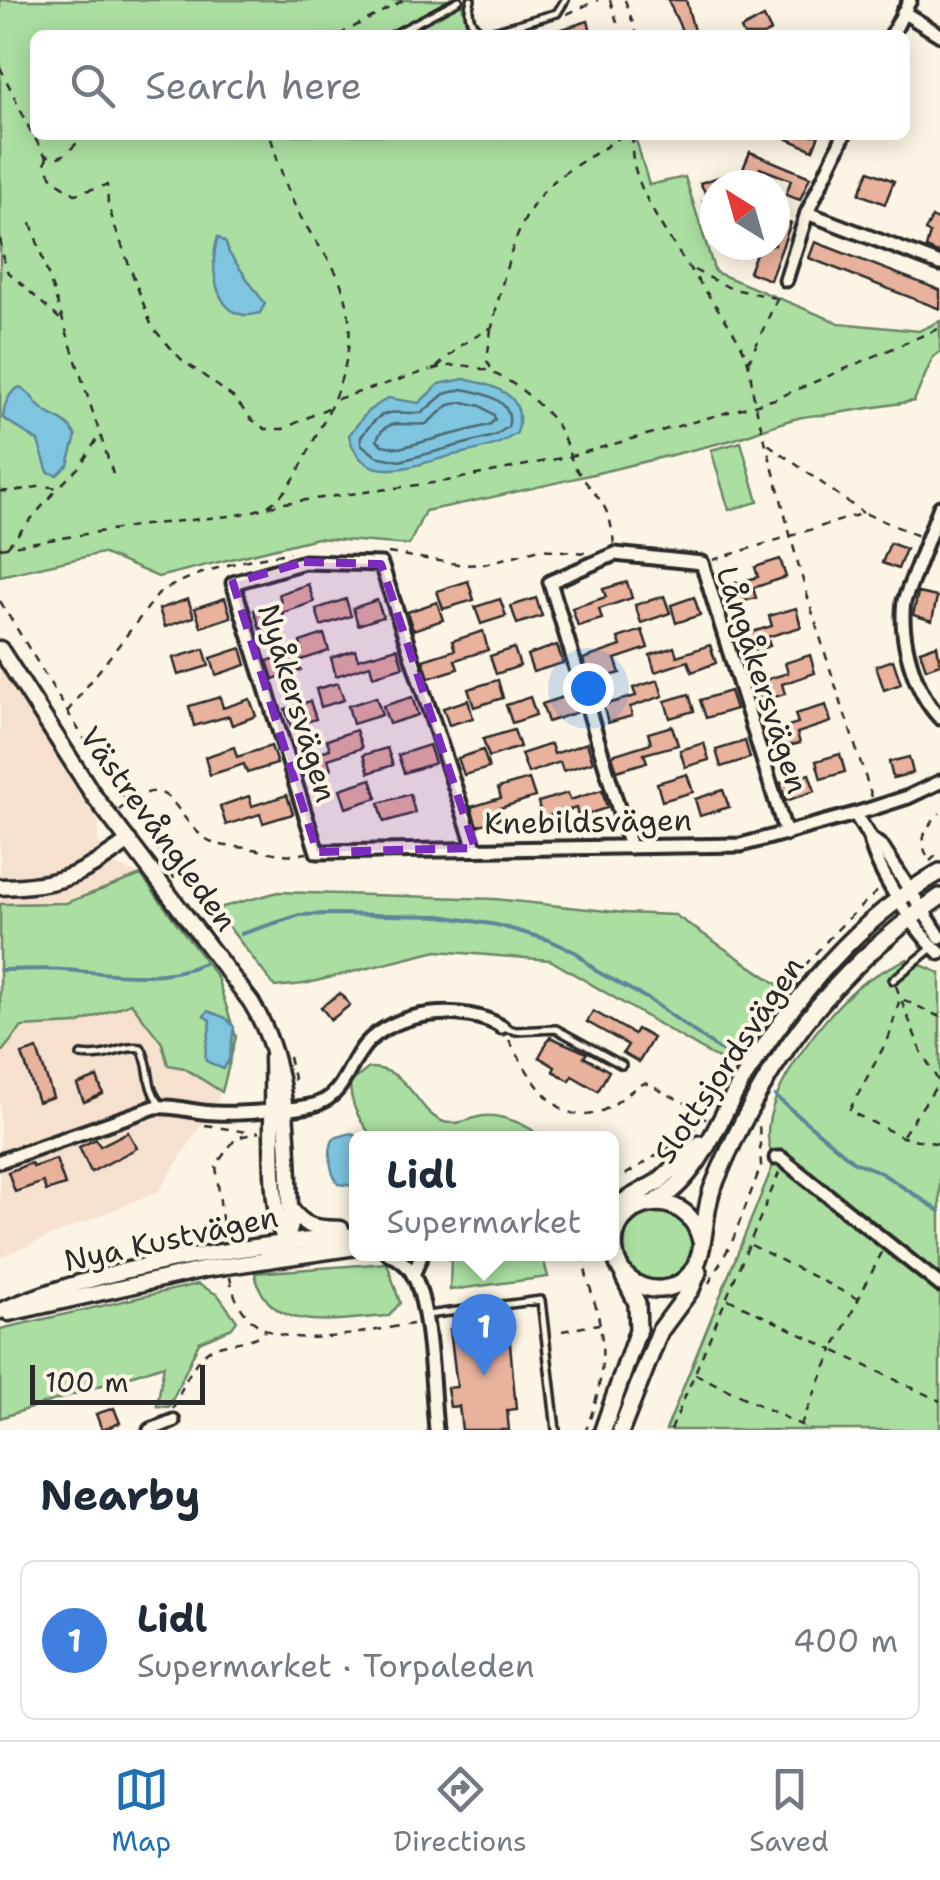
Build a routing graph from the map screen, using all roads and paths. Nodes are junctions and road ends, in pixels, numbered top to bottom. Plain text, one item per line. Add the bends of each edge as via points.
1 (404, 0) edge
2 (459, 0) edge
3 (470, 0) edge
4 (565, 0) edge
5 (598, 0) edge
6 (610, 0) edge
7 (626, 0) edge
8 (910, 0) edge
9 (903, 12) junction
10 (565, 14) dead end
11 (348, 30) edge
12 (402, 30) edge
13 (476, 30) edge
14 (499, 30) edge
15 (619, 30) edge
16 (635, 30) edge
17 (894, 30) edge
18 (940, 34) edge
19 (0, 67) edge
20 (30, 132) edge
21 (36, 140) edge
22 (80, 140) edge
23 (271, 140) edge
24 (615, 140) edge
25 (632, 140) edge
26 (842, 140) edge
27 (48, 156) junction
28 (807, 213) junction
29 (30, 223) dead end
30 (0, 239) edge
31 (940, 264) edge
32 (691, 268) junction
33 (786, 280) joint
34 (777, 298) junction
35 (63, 322) junction
36 (492, 327) junction
37 (940, 328) edge
38 (748, 364) junction
39 (432, 370) junction
40 (492, 371) junction
41 (336, 400) junction
42 (332, 406) junction
43 (756, 406) junction
44 (100, 435) junction
45 (767, 443) junction
46 (572, 456) junction
47 (112, 474) dead end
48 (58, 488) junction
49 (0, 491) edge
50 (940, 507) edge
51 (262, 509) junction
52 (864, 513) junction
53 (791, 536) junction
54 (928, 539) junction
55 (7, 547) junction
56 (0, 548) edge
57 (376, 553) dead end
58 (615, 554) junction
59 (302, 557) junction
60 (702, 564) junction
61 (0, 601) edge
62 (0, 649) edge
63 (67, 712) junction
64 (940, 718) edge
65 (940, 782) edge
66 (128, 803) junction
67 (876, 808) junction
68 (940, 813) edge
69 (855, 814) junction
70 (110, 818) junction
71 (786, 834) junction
72 (129, 841) junction
73 (630, 846) junction
74 (476, 848) junction
75 (317, 852) junction
76 (927, 856) dead end
77 (938, 870) edge
78 (0, 887) edge
79 (905, 895) junction
80 (940, 896) edge
81 (916, 913) junction
82 (938, 946) edge
83 (893, 980) joint
84 (900, 998) junction
85 (940, 1017) edge
86 (502, 1026) junction
87 (82, 1055) dead end
88 (622, 1064) dead end
89 (939, 1083) edge
90 (162, 1106) junction
91 (278, 1108) junction
92 (714, 1118) junction
93 (259, 1132) dead end
94 (902, 1137) junction
95 (940, 1144) edge
96 (776, 1158) dead end
97 (0, 1161) edge
98 (780, 1171) dead end
99 (654, 1203) junction
100 (619, 1206) edge
101 (290, 1207) junction
102 (634, 1209) junction
103 (619, 1210) edge
104 (277, 1217) junction
105 (619, 1227) edge
106 (349, 1231) edge
107 (349, 1233) edge
108 (285, 1242) junction
109 (225, 1244) dead end
110 (749, 1244) junction
111 (349, 1248) edge
112 (700, 1249) junction
113 (320, 1251) junction
114 (262, 1252) junction
115 (882, 1252) dead end
116 (402, 1261) edge
117 (419, 1261) edge
118 (585, 1261) edge
119 (615, 1262) edge
120 (230, 1273) dead end
121 (414, 1275) junction
122 (940, 1285) edge
123 (671, 1288) junction
124 (726, 1298) junction
125 (858, 1300) junction
126 (0, 1312) edge
127 (424, 1319) junction
128 (600, 1323) junction
129 (265, 1331) junction
130 (562, 1331) dead end
131 (660, 1331) junction
132 (833, 1350) junction
133 (694, 1374) junction
134 (940, 1401) edge
135 (174, 1421) joint
136 (801, 1425) junction
137 (150, 1430) edge
138 (436, 1430) edge
139 (556, 1430) edge
140 (586, 1430) edge
141 (603, 1430) edge
142 (621, 1430) edge
143 (671, 1430) edge
144 (811, 1430) edge

1 - 11 path
2 - 12 lane
3 - 13 lane
4 - 14 lane via 557,12
5 - 10 path
6 - 15 path
7 - 16 path
8 - 9 street
9 - 17 street
9 - 18 street
19 - 20 path
21 - 27 path
22 - 27 path via 66,154
23 - 41 path via 298,212 344,291 350,355
24 - 36 path via 535,202 511,252
25 - 32 path via 637,176
26 - 28 street
27 - 42 path via 47,171 75,194 107,185 114,224 152,327 181,359 265,429 282,429
28 - 31 street
28 - 33 street
29 - 35 path
30 - 35 path via 6,270
32 - 34 path via 730,288
32 - 38 path
33 - 34 path
34 - 38 path
35 - 44 path
36 - 39 path
36 - 40 path
37 - 43 path
38 - 43 path
39 - 40 path via 451,363
39 - 41 path
40 - 46 path via 555,422
41 - 42 path
42 - 51 path via 288,488
43 - 45 path
43 - 46 path
44 - 47 path
44 - 48 path
45 - 52 path
45 - 53 path
46 - 51 path
46 - 58 path via 604,501
48 - 49 path
48 - 55 path
50 - 54 street
51 - 55 path
52 - 53 path
52 - 54 path
53 - 60 path
53 - 67 path
54 - 64 street via 902,615 913,666
55 - 56 path
57 - 58 path via 464,565 540,550
58 - 60 street, Långåkersvägen
58 - 73 street via 550,582
59 - 63 path via 226,567 160,592
59 - 74 street via 381,564
59 - 75 street, Nyåkersvägen via 233,584
60 - 71 street, Långåkersvägen
61 - 63 path
62 - 70 street, Västrevångleden
63 - 66 path
65 - 67 street, Knebildsvägen
66 - 70 path
66 - 75 path via 154,790 214,842 287,856
67 - 69 street, Knebildsvägen
68 - 76 path via 922,839
69 - 71 street, Knebildsvägen
69 - 79 street via 872,852
70 - 72 street, Västrevångleden
71 - 73 street, Knebildsvägen via 741,844
72 - 78 street via 58,882
72 - 91 street, Västrevångleden via 251,1002 271,1042
73 - 74 street, Knebildsvägen
74 - 75 street, Knebildsvägen
77 - 79 main road, Slottsjordsvägen
79 - 81 street
79 - 92 main road, Slottsjordsvägen via 803,991
80 - 81 main road, Slottsjordsvägen
81 - 82 street
81 - 112 main road, Slottsjordsvägen via 847,971 789,1044 712,1188
82 - 83 lane
83 - 84 path
84 - 85 path
84 - 89 path
84 - 94 path via 889,1037 849,1111
86 - 88 lane via 516,1032 556,1029
86 - 91 street via 470,1015 405,1020 367,1042 328,1099
86 - 92 path via 540,1090 564,1110 594,1115 646,1083
87 - 90 lane via 102,1058 141,1048 150,1090
89 - 94 path
90 - 91 street via 214,1113
90 - 97 street
91 - 101 street, Västrevångleden
91 - 104 street, Västrevångleden
92 - 99 main road, Slottsjordsvägen via 684,1182
92 - 100 main road via 676,1167
93 - 109 path via 236,1138 216,1165
94 - 95 path
96 - 122 street
98 - 110 path
99 - 102 main road, Slottsjordsvägen
99 - 112 main road, Slottsjordsvägen via 669,1204 693,1220
101 - 106 street via 304,1225
101 - 108 street, Västrevångleden
102 - 103 street
102 - 105 main road
104 - 108 street, Västrevångleden
104 - 114 street
107 - 108 street, Nya Kustvägen
108 - 113 street via 298,1251
108 - 114 street, Nya Kustvägen
110 - 124 path
110 - 125 path
111 - 113 street, Nya Kustvägen
112 - 123 main road via 692,1273
112 - 131 main road via 694,1282
113 - 114 street, Nya Kustvägen
114 - 126 street, Nya Kustvägen via 121,1273
115 - 125 path
116 - 121 street
117 - 121 street
118 - 128 path
119 - 123 main road via 639,1286
119 - 141 main road via 640,1320
120 - 129 path via 240,1306
121 - 127 street
123 - 131 main road
124 - 132 path
124 - 133 path
125 - 132 path
127 - 129 path via 300,1339
127 - 138 street
127 - 139 lane via 542,1300
128 - 130 path
128 - 140 path via 604,1362
129 - 135 path via 204,1353 173,1410
131 - 142 main road
132 - 134 path
132 - 136 path
133 - 136 path
133 - 143 path
135 - 137 street
136 - 144 path

